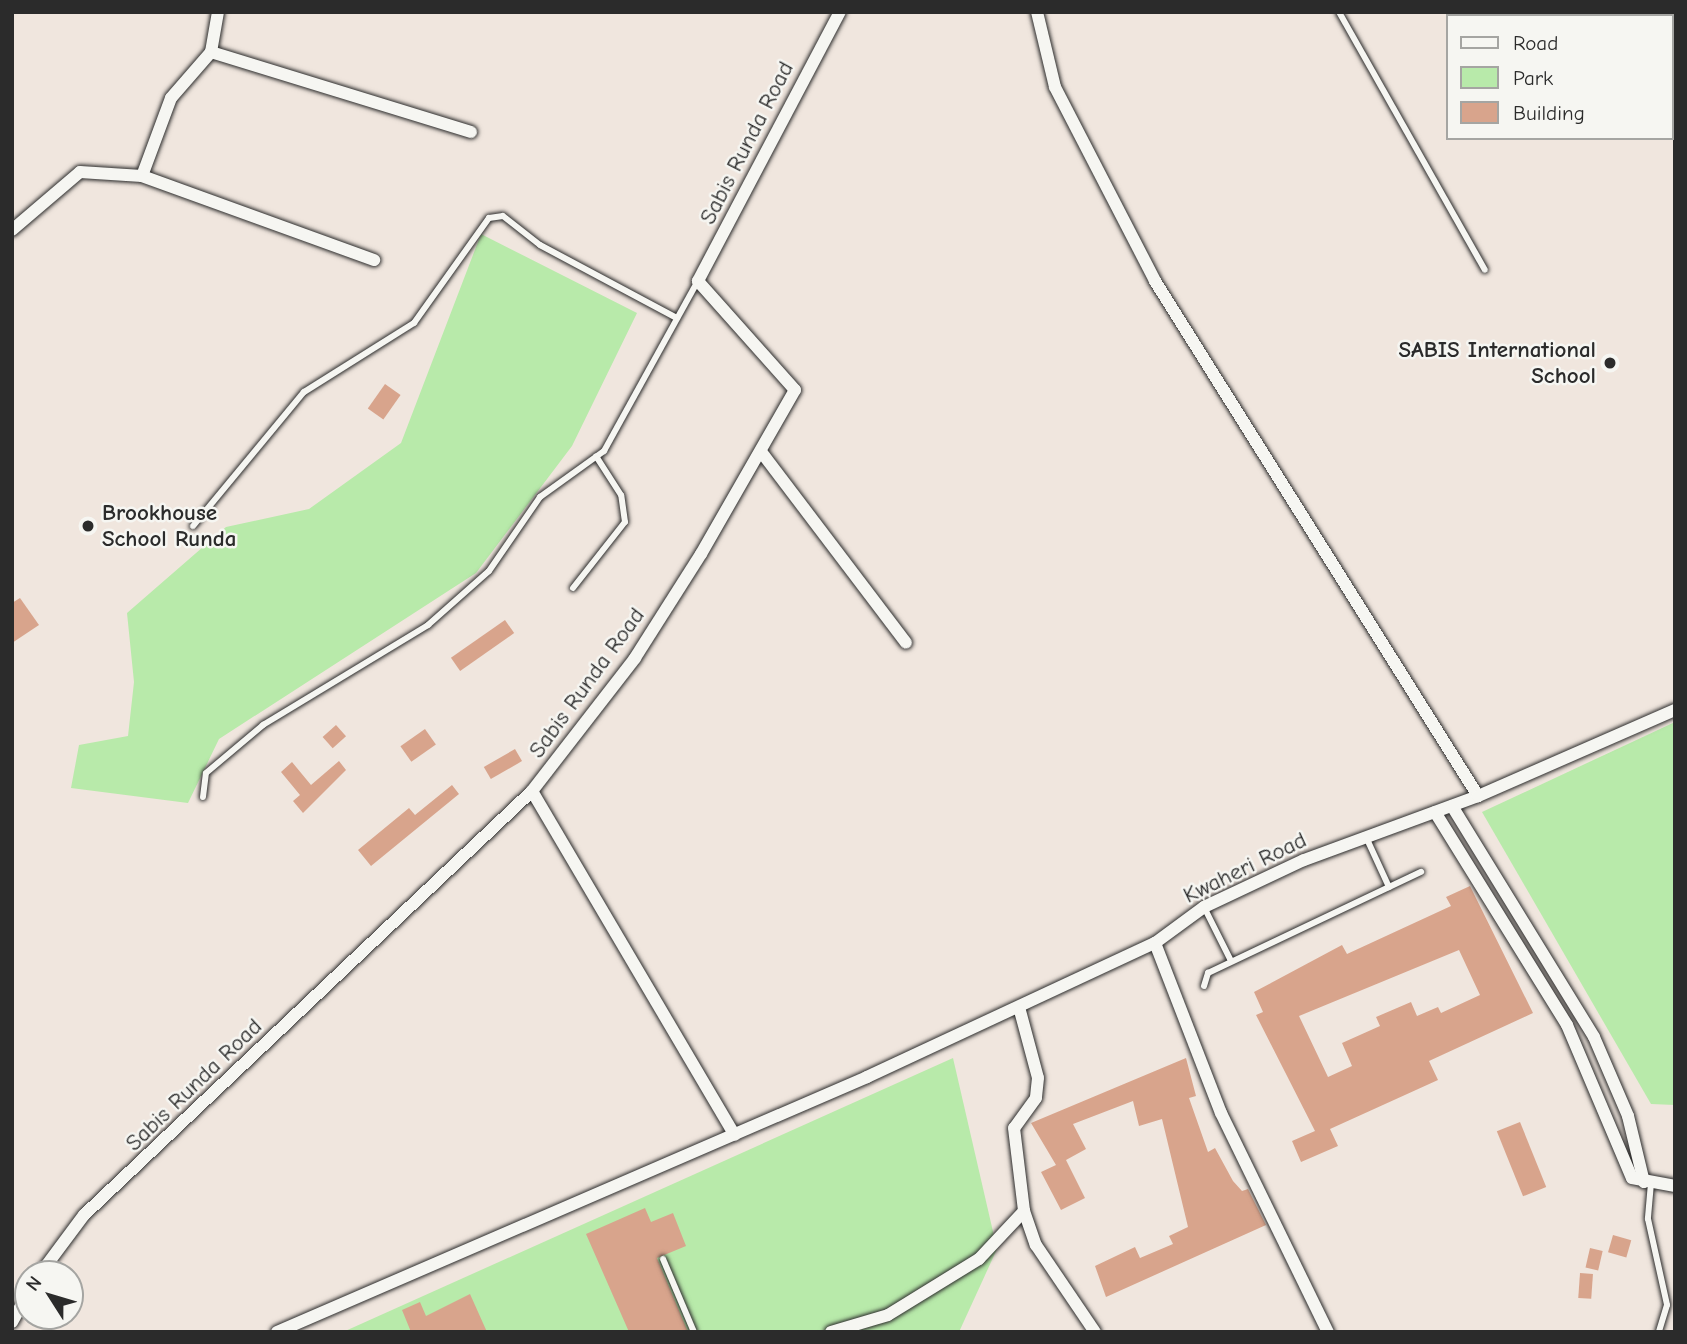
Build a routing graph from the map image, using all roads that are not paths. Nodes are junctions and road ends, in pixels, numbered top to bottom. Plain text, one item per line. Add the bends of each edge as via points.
1 (218, 12) edge
2 (840, 12) edge
3 (1037, 12) edge
4 (1339, 12) edge
5 (211, 52) junction
6 (471, 132) dead end
7 (142, 176) junction
8 (12, 230) edge
9 (374, 260) dead end
10 (1485, 270) dead end
11 (698, 281) junction
12 (677, 318) junction
13 (762, 453) junction
14 (596, 456) junction
15 (193, 526) dead end
16 (573, 588) dead end
17 (906, 643) dead end
18 (1675, 710) edge
19 (532, 791) junction
20 (1478, 796) junction
21 (203, 797) dead end
22 (1452, 806) junction
23 (1435, 812) junction
24 (1366, 837) junction
25 (1421, 872) dead end
26 (1389, 887) junction
27 (1204, 907) junction
28 (1155, 943) junction
29 (1231, 961) junction
30 (1205, 986) dead end
31 (1019, 1007) junction
32 (1594, 1037) junction
33 (1578, 1047) junction
34 (735, 1135) junction
35 (1647, 1182) junction
36 (1675, 1186) edge
37 (1024, 1211) junction
38 (663, 1259) dead end
39 (50, 1260) edge
40 (277, 1332) edge
41 (694, 1332) edge
42 (831, 1332) edge
43 (1095, 1332) edge
44 (1328, 1332) edge
45 (1660, 1332) edge

1 - 5 street
2 - 11 street, Sabis Runda Road
3 - 20 street via 1055,87 1155,281
4 - 10 lane
5 - 6 street
5 - 7 street via 171,98
7 - 8 street via 80,172
7 - 9 street
11 - 12 lane
11 - 13 street, Sabis Runda Road via 795,390
12 - 14 lane
12 - 15 lane via 540,244 503,216 483,223 404,332 304,392 277,418
13 - 17 street
13 - 19 street, Sabis Runda Road via 635,658
14 - 16 lane via 621,495 625,522
14 - 21 lane via 540,497 489,571 428,625 263,725 206,773
18 - 20 street, Kwaheri Road
19 - 34 street
19 - 39 street, Sabis Runda Road via 84,1215
20 - 22 street, Kwaheri Road
22 - 23 street, Kwaheri Road
22 - 32 street
23 - 24 street, Kwaheri Road
23 - 33 street
24 - 26 lane
24 - 27 street, Kwaheri Road
25 - 26 lane
26 - 29 lane
27 - 28 street, Kwaheri Road
27 - 29 lane
28 - 31 street, Kwaheri Road
28 - 44 street via 1221,1113
29 - 30 lane via 1208,973
31 - 34 street, Kwaheri Road
31 - 37 street via 1038,1077 1036,1098 1014,1128
32 - 33 street
32 - 35 street via 1628,1116
33 - 35 street via 1632,1178
34 - 40 street, Kwaheri Road
35 - 36 street
35 - 45 lane via 1648,1219 1667,1305
37 - 42 street via 979,1259 888,1315
37 - 43 street via 1036,1245
38 - 41 lane

